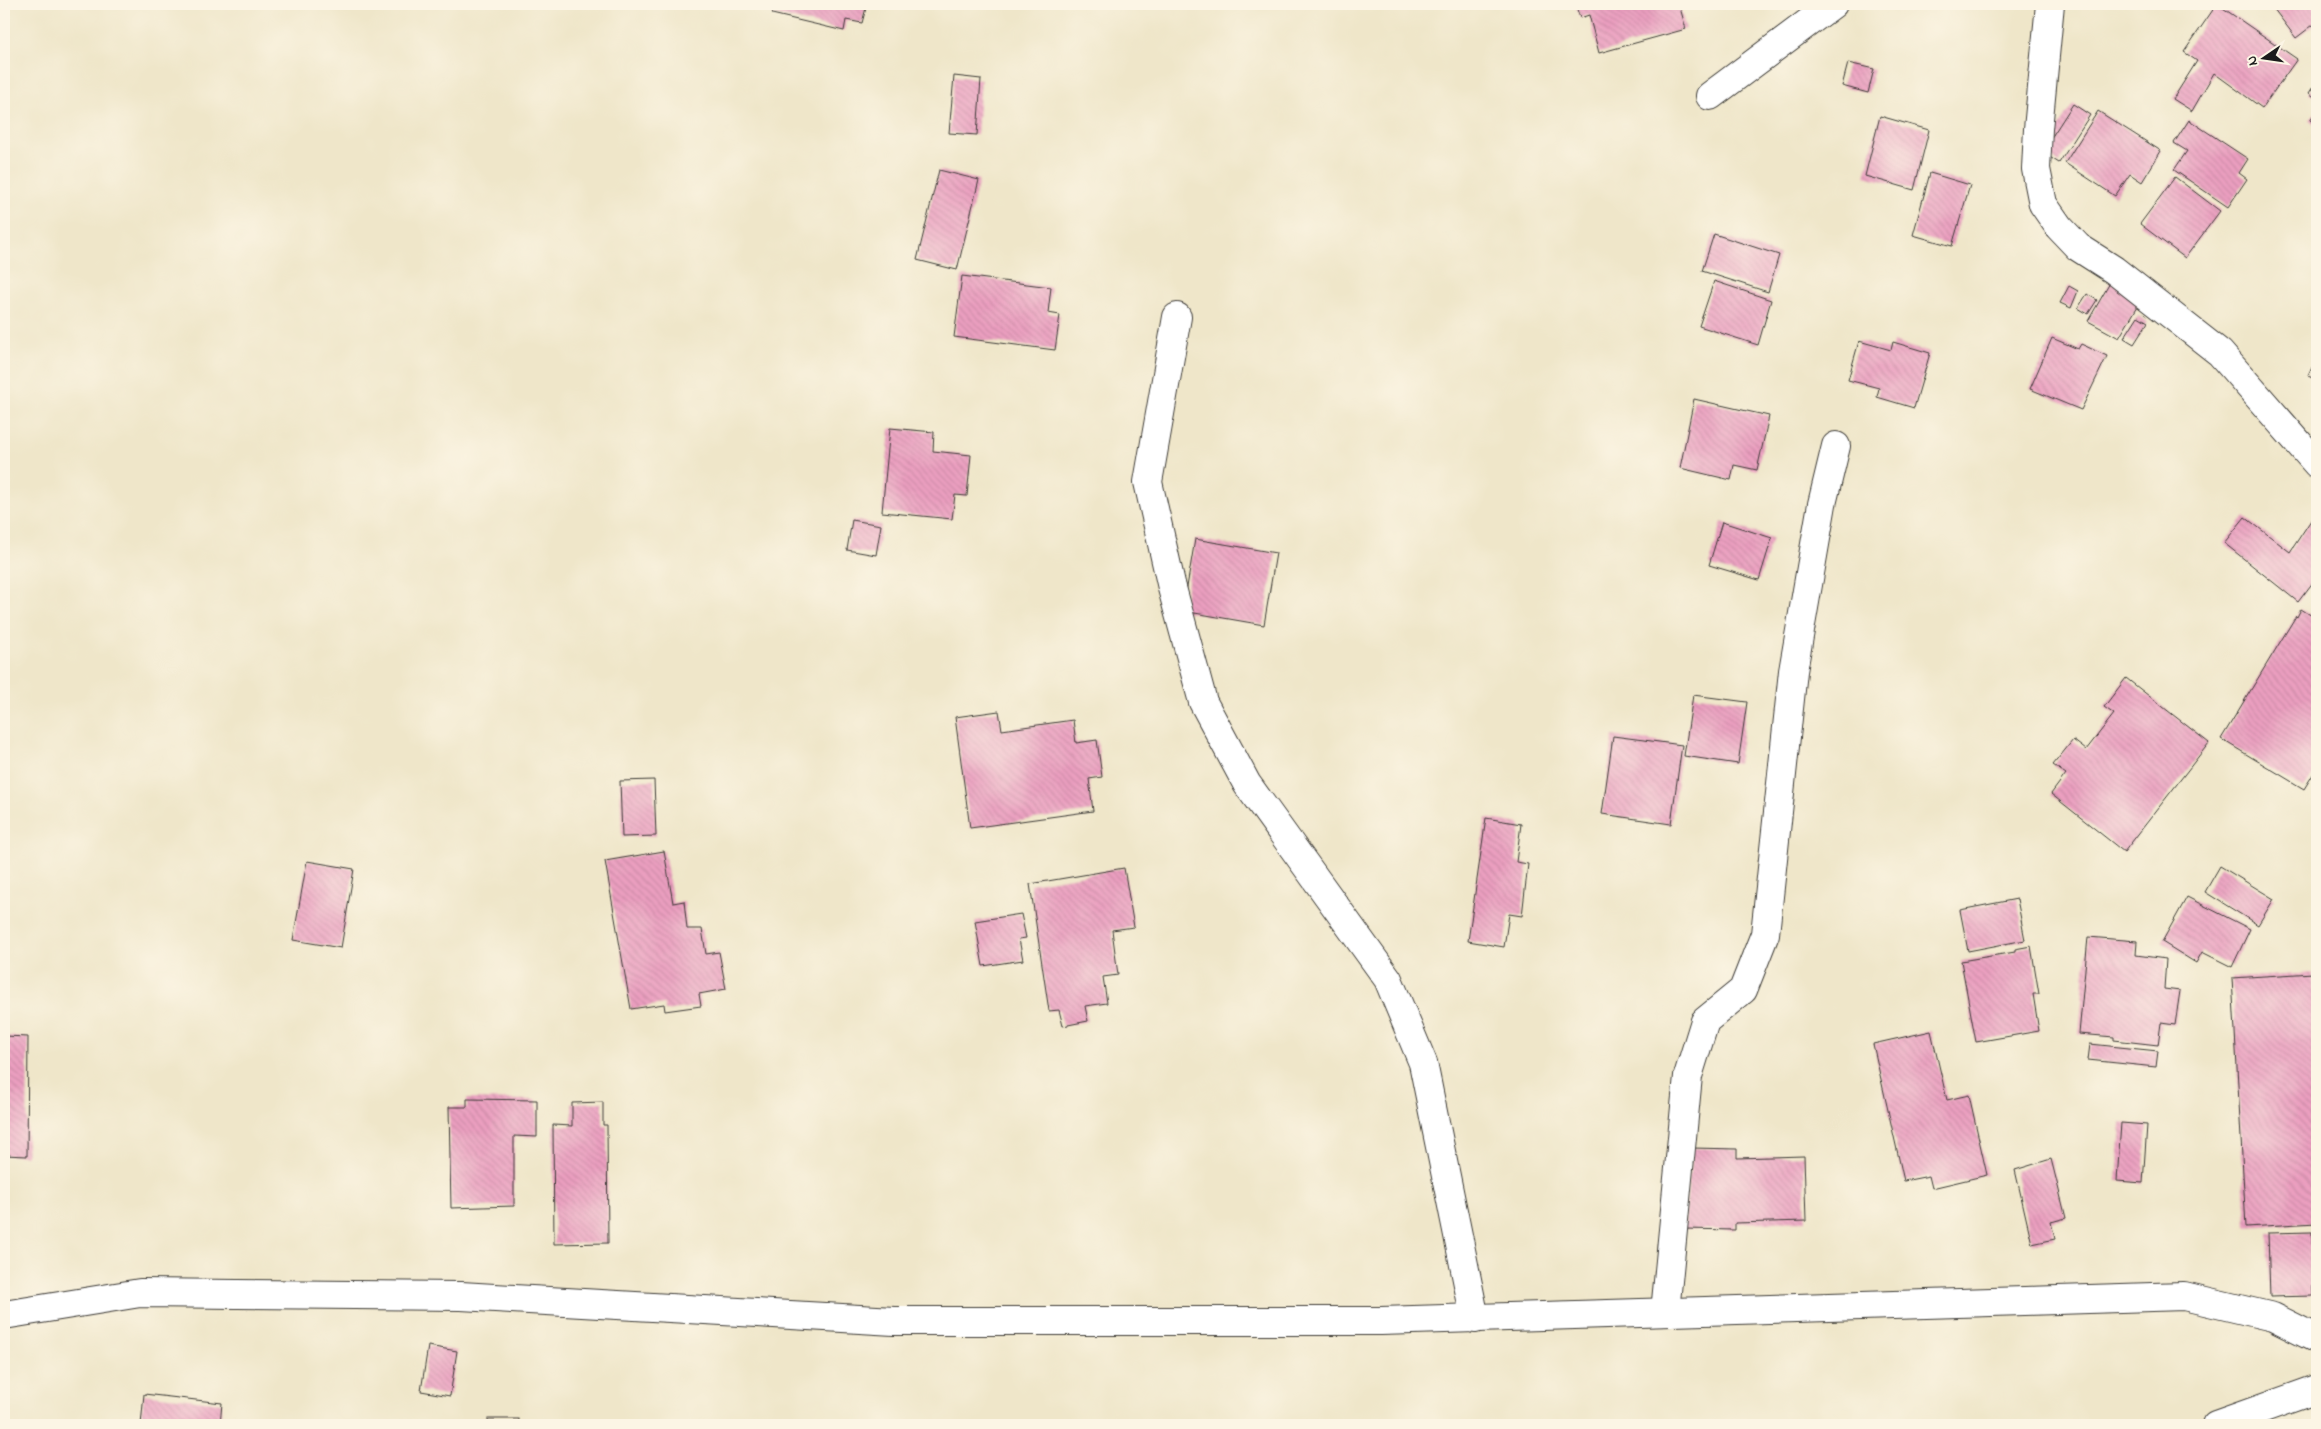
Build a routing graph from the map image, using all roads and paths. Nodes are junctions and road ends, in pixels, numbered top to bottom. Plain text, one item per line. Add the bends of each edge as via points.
1 (1833, 4) edge
2 (2050, 4) edge
3 (1710, 96) dead end
4 (1177, 317) dead end
5 (1836, 446) dead end
6 (2317, 464) edge
7 (1665, 1312) junction
8 (4, 1315) edge
9 (1475, 1319) junction
10 (2317, 1339) edge
11 (2317, 1389) edge
12 (2216, 1425) edge

1 - 3 street
2 - 6 street via 2036,168 2043,204 2078,247 2114,270 2220,353
4 - 9 street via 1148,482 1203,702 1247,784 1388,979 1423,1063
5 - 7 street via 1822,504 1793,671 1765,934 1744,990 1705,1021 1688,1076
7 - 9 street
7 - 10 street via 2184,1296 2273,1317
8 - 9 street via 150,1293 461,1296 894,1321
11 - 12 street

